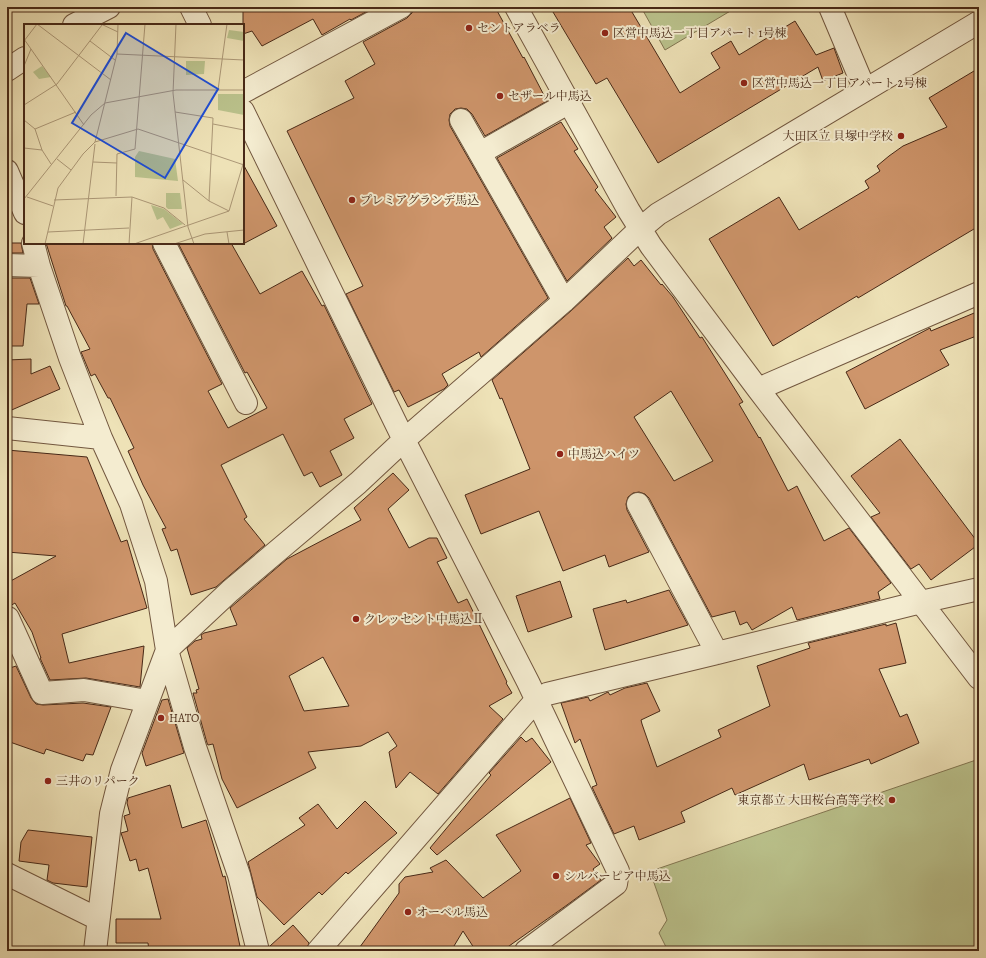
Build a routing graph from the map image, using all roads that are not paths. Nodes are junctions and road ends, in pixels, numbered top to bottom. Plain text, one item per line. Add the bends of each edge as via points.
1 (109, 7) edge
2 (191, 7) edge
3 (401, 7) edge
4 (516, 7) edge
5 (830, 7) edge
6 (979, 22) edge
7 (76, 24) edge
8 (200, 24) edge
9 (24, 59) edge
10 (7, 70) edge
11 (865, 90) junction
12 (244, 91) edge
13 (568, 104) junction
14 (244, 114) edge
15 (462, 120) dead end
16 (480, 153) junction
17 (7, 171) edge
18 (24, 210) edge
19 (640, 229) junction
20 (33, 244) edge
21 (165, 244) edge
22 (7, 265) edge
23 (39, 266) junction
24 (979, 293) edge
25 (564, 301) junction
26 (758, 389) junction
27 (246, 403) dead end
28 (7, 428) edge
29 (101, 438) junction
30 (404, 440) junction
31 (638, 504) dead end
32 (979, 590) edge
33 (921, 602) junction
34 (8, 618) dead end
35 (166, 650) junction
36 (717, 653) junction
37 (979, 678) edge
38 (537, 699) junction
39 (147, 701) junction
40 (7, 874) edge
41 (98, 919) junction
42 (95, 951) edge
43 (258, 951) edge
44 (318, 951) edge
45 (526, 951) edge

1 - 7 street
2 - 8 street
3 - 12 street
4 - 13 street
5 - 11 street
6 - 11 street
9 - 10 street
11 - 19 street via 658,214
13 - 16 street
13 - 19 street
14 - 30 street
15 - 16 street
16 - 25 street
17 - 18 street
19 - 25 street
19 - 26 street
20 - 23 street
21 - 27 street
22 - 23 street
23 - 29 street via 70,358
24 - 26 street
25 - 30 street
26 - 33 street
28 - 29 street
29 - 35 street via 130,504 156,581
30 - 35 street
30 - 38 street
31 - 36 street
32 - 33 street
33 - 36 street
33 - 37 street
34 - 39 street via 42,693 84,690
35 - 39 street
35 - 43 street via 195,747 239,875
36 - 38 street via 547,694
38 - 44 street
38 - 45 street via 618,871 616,884
39 - 41 street via 122,770 111,814
40 - 41 street
41 - 42 street

